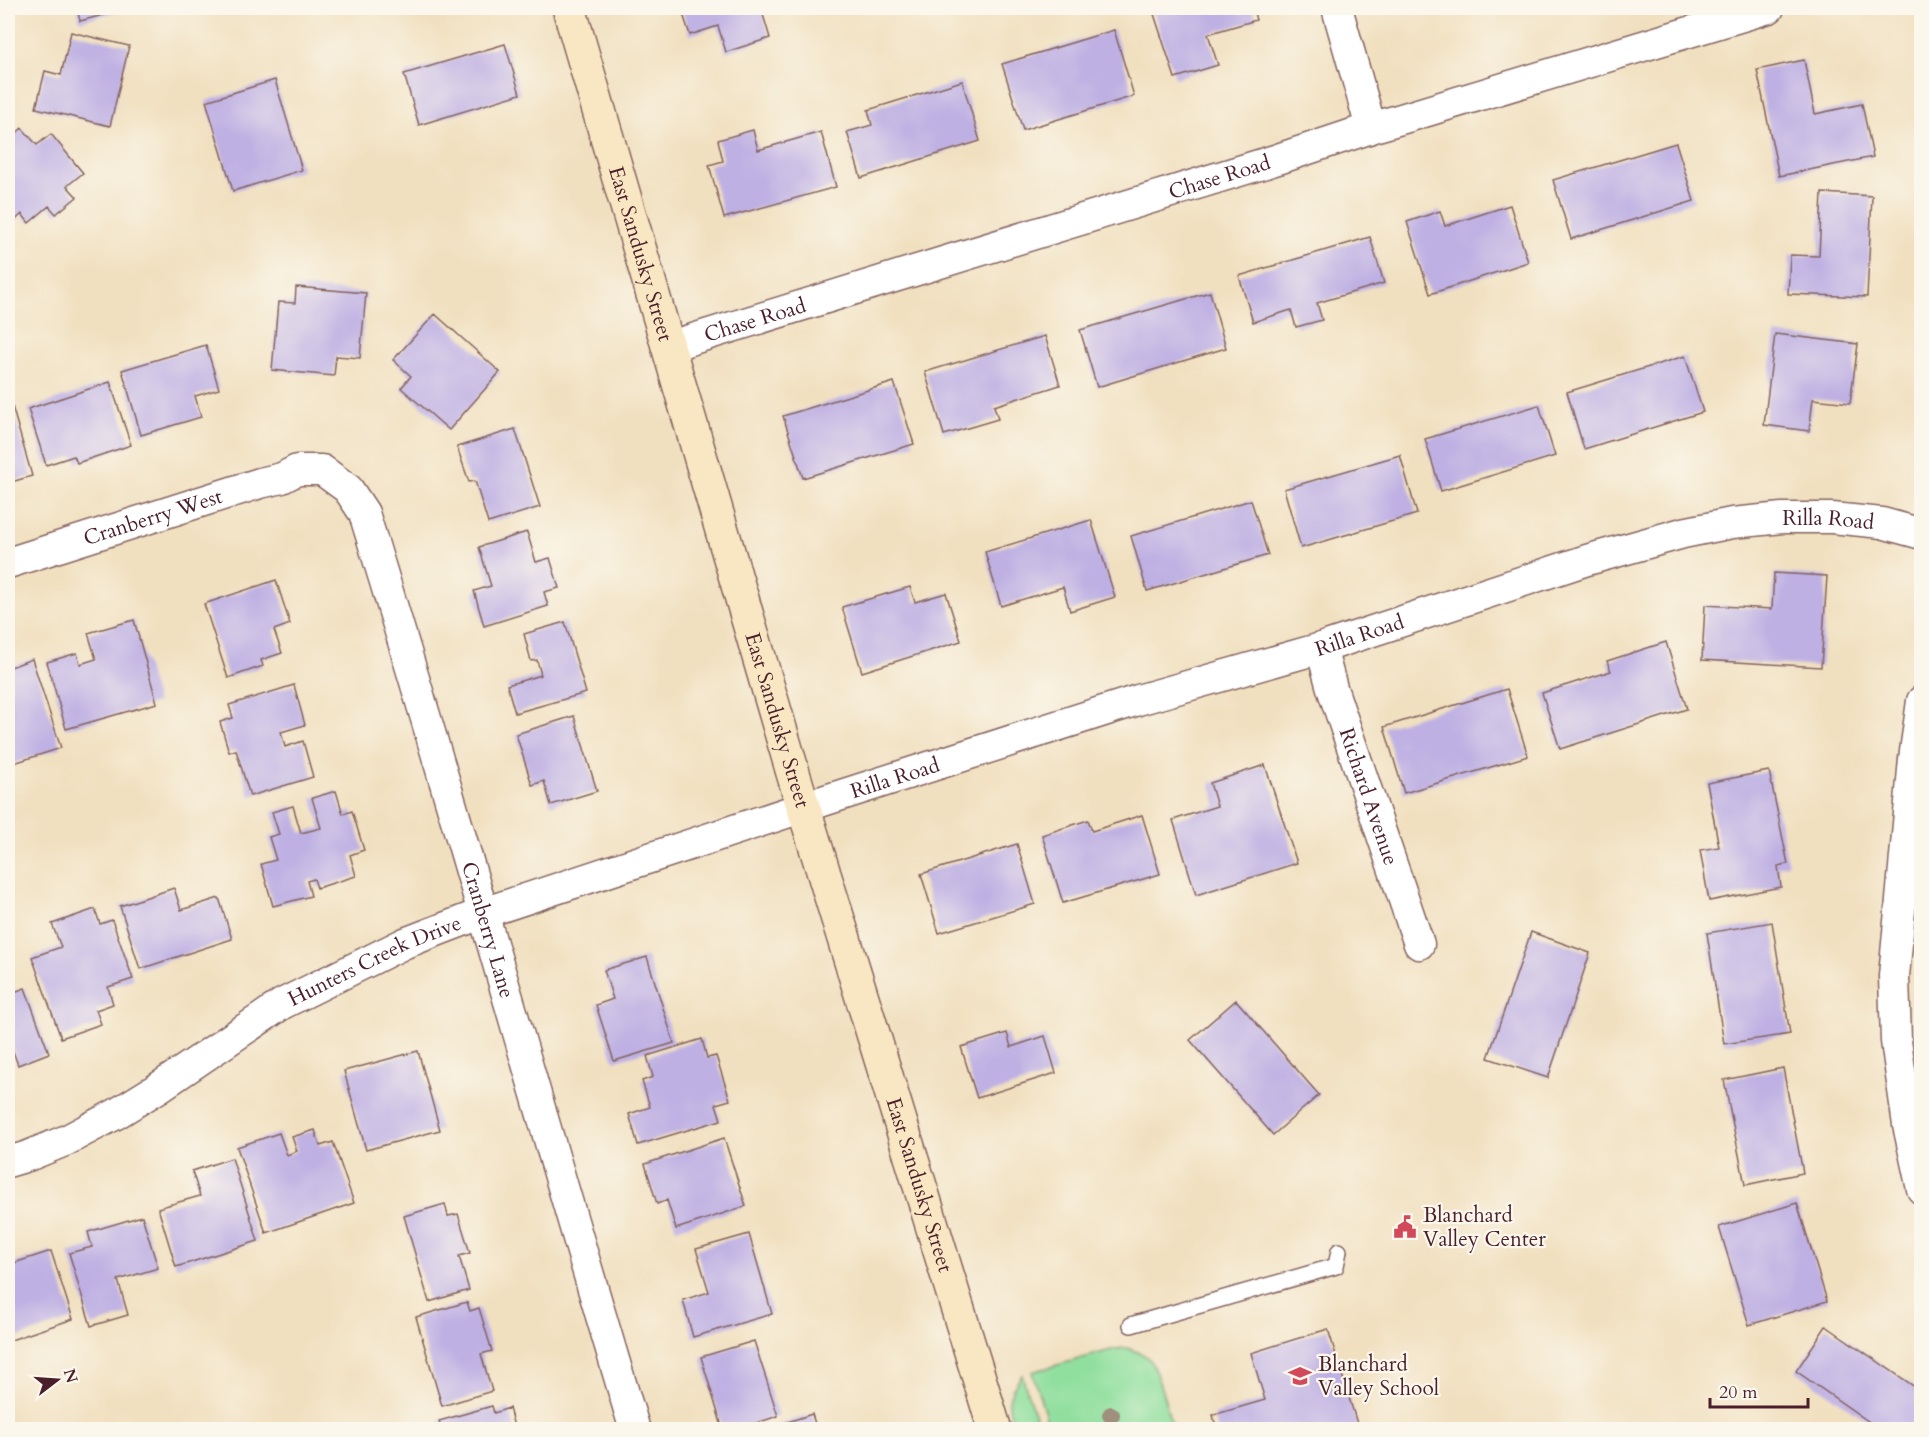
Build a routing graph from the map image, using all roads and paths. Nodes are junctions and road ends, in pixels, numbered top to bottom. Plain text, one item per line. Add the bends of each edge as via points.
1 (569, 8) edge
2 (1337, 8) edge
3 (1769, 8) edge
4 (1371, 128) junction
5 (667, 347) junction
6 (297, 471) joint
7 (1922, 534) edge
8 (8, 563) edge
9 (1321, 648) junction
10 (1922, 701) edge
11 (804, 807) junction
12 (483, 913) junction
13 (1419, 944) dead end
14 (8, 1162) edge
15 (1922, 1189) edge
16 (1339, 1251) dead end
17 (1131, 1325) dead end
18 (635, 1430) edge
19 (995, 1430) edge

1 - 5 main road, East Sandusky Street
2 - 4 street
3 - 4 street, Chase Road
4 - 5 street, Chase Road
5 - 11 main road, East Sandusky Street
6 - 8 street, Cranberry West
6 - 12 street, Cranberry Lane via 322,470 348,489 364,513
7 - 9 street, Rilla Road via 1882,523 1832,518 1732,523 1587,560
9 - 11 street, Rilla Road via 1138,700
9 - 13 street, Richard Avenue
10 - 15 street via 1894,976 1898,1051
11 - 12 street, Hunters Creek Drive
11 - 19 main road, East Sandusky Street
12 - 14 street, Hunters Creek Drive via 405,943 282,1004 116,1114 67,1140
12 - 18 street, Cranberry Lane
16 - 17 lane via 1336,1266

